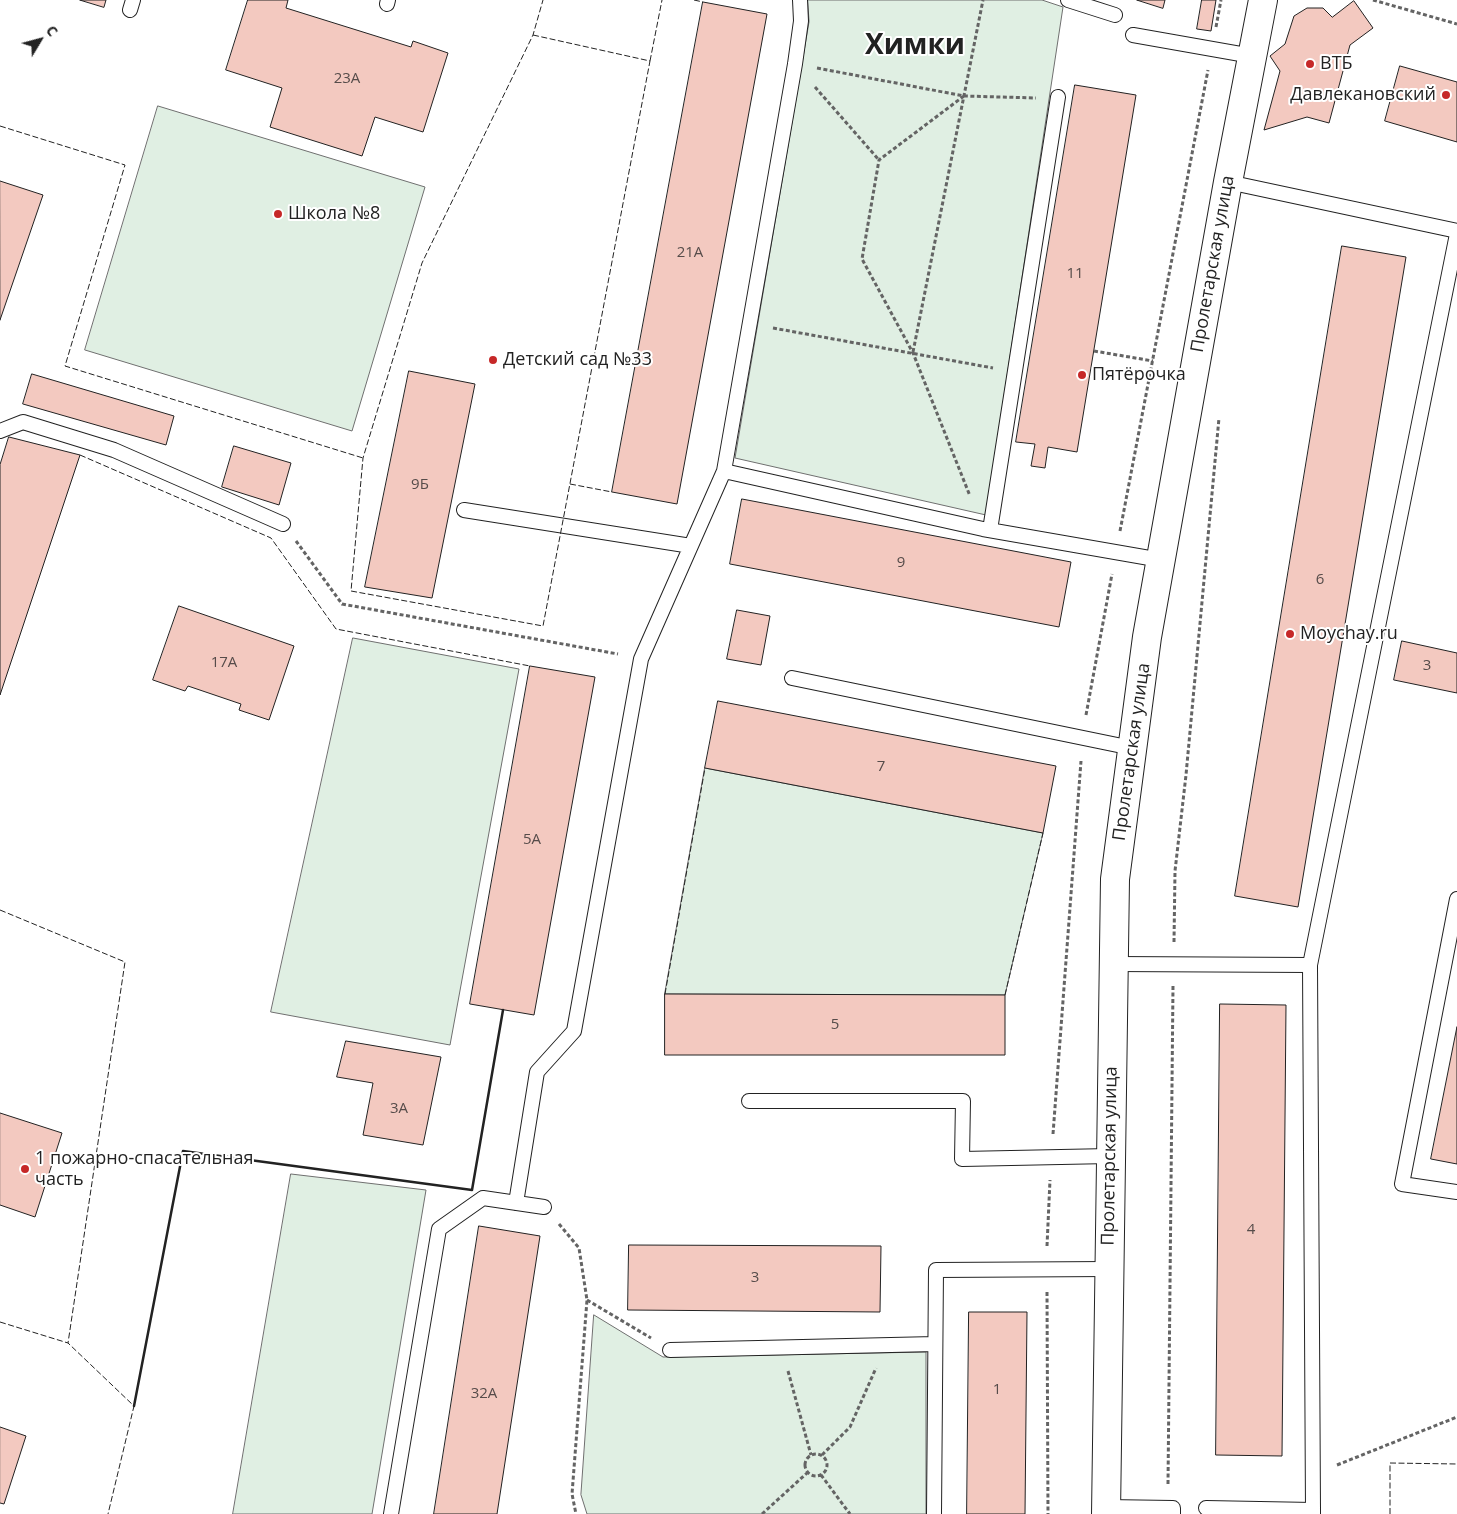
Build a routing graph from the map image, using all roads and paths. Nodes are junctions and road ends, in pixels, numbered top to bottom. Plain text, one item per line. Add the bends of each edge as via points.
1 (800, 0) edge
2 (983, 0) edge
3 (1068, 0) edge
4 (1263, 0) edge
5 (1373, 0) edge
6 (1115, 15) dead end
7 (1457, 24) edge
8 (1133, 35) dead end
9 (1252, 56) junction
10 (795, 64) junction
11 (964, 96) junction
12 (1058, 97) joint
13 (879, 160) junction
14 (1228, 182) junction
15 (1457, 233) edge
16 (750, 324) junction
17 (1094, 351) dead end
18 (913, 353) junction
19 (1153, 360) dead end
20 (1014, 372) junction
21 (1220, 411) dead end
22 (0, 431) edge
23 (724, 471) junction
24 (464, 510) dead end
25 (283, 524) joint
26 (987, 530) junction
27 (691, 546) junction
28 (1161, 560) junction
29 (641, 659) junction
30 (792, 678) dead end
31 (1132, 748) junction
32 (1457, 899) edge
33 (1113, 964) junction
34 (1173, 964) junction
35 (1310, 965) junction
36 (749, 1101) dead end
37 (1110, 1156) junction
38 (1457, 1192) edge
39 (516, 1203) junction
40 (544, 1207) joint
41 (1108, 1269) junction
42 (587, 1300) junction
43 (935, 1344) junction
44 (886, 1345) junction
45 (782, 1347) junction
46 (670, 1350) joint
47 (1457, 1417) edge
48 (811, 1454) junction
49 (822, 1455) junction
50 (807, 1473) junction
51 (1313, 1474) junction
52 (821, 1475) junction
53 (1206, 1508) dead end
54 (1106, 1511) edge
55 (1173, 1511) edge
56 (1313, 1512) edge
57 (391, 1514) edge
58 (576, 1514) edge
59 (762, 1514) edge
60 (850, 1514) edge
61 (934, 1514) edge

1 - 10 lane via 801,21
2 - 11 path
3 - 6 lane
4 - 9 street, Пролетарская улица
5 - 7 path
8 - 9 lane
9 - 14 street, Пролетарская улица
10 - 11 path
10 - 13 path
10 - 16 lane
11 - 12 path
11 - 13 path
11 - 18 path
12 - 20 lane
13 - 18 path via 862,259
14 - 15 lane
14 - 28 street, Пролетарская улица
15 - 35 lane
16 - 18 path
16 - 23 lane
17 - 19 path
18 - 20 path
18 - 26 path
20 - 26 lane
21 - 34 path via 1175,870
22 - 25 lane via 23,422 114,450
23 - 26 lane
23 - 27 lane
24 - 27 lane
25 - 29 path via 342,604
26 - 28 lane
27 - 29 lane
28 - 31 street, Пролетарская улица
29 - 39 lane via 574,1031 537,1072
30 - 31 lane
31 - 33 street, Пролетарская улица via 1115,879
32 - 38 lane via 1402,1184
33 - 34 lane
33 - 37 street, Пролетарская улица
34 - 35 lane
34 - 55 path via 1168,1491
35 - 51 lane
36 - 37 lane via 963,1101 962,1159
37 - 41 street, Пролетарская улица
39 - 40 lane
39 - 57 lane via 483,1198 439,1229
40 - 42 path via 579,1248
41 - 43 lane via 936,1270
41 - 54 street, Пролетарская улица
42 - 46 path
42 - 58 path via 572,1494
43 - 44 lane
43 - 61 lane
44 - 45 lane
44 - 49 path via 850,1427
45 - 46 lane
45 - 48 path
47 - 51 path
48 - 49 path
48 - 50 path via 804,1463
49 - 52 path via 827,1465
50 - 52 path via 814,1477
50 - 59 path
51 - 56 lane
52 - 60 path
53 - 56 lane
54 - 55 lane

